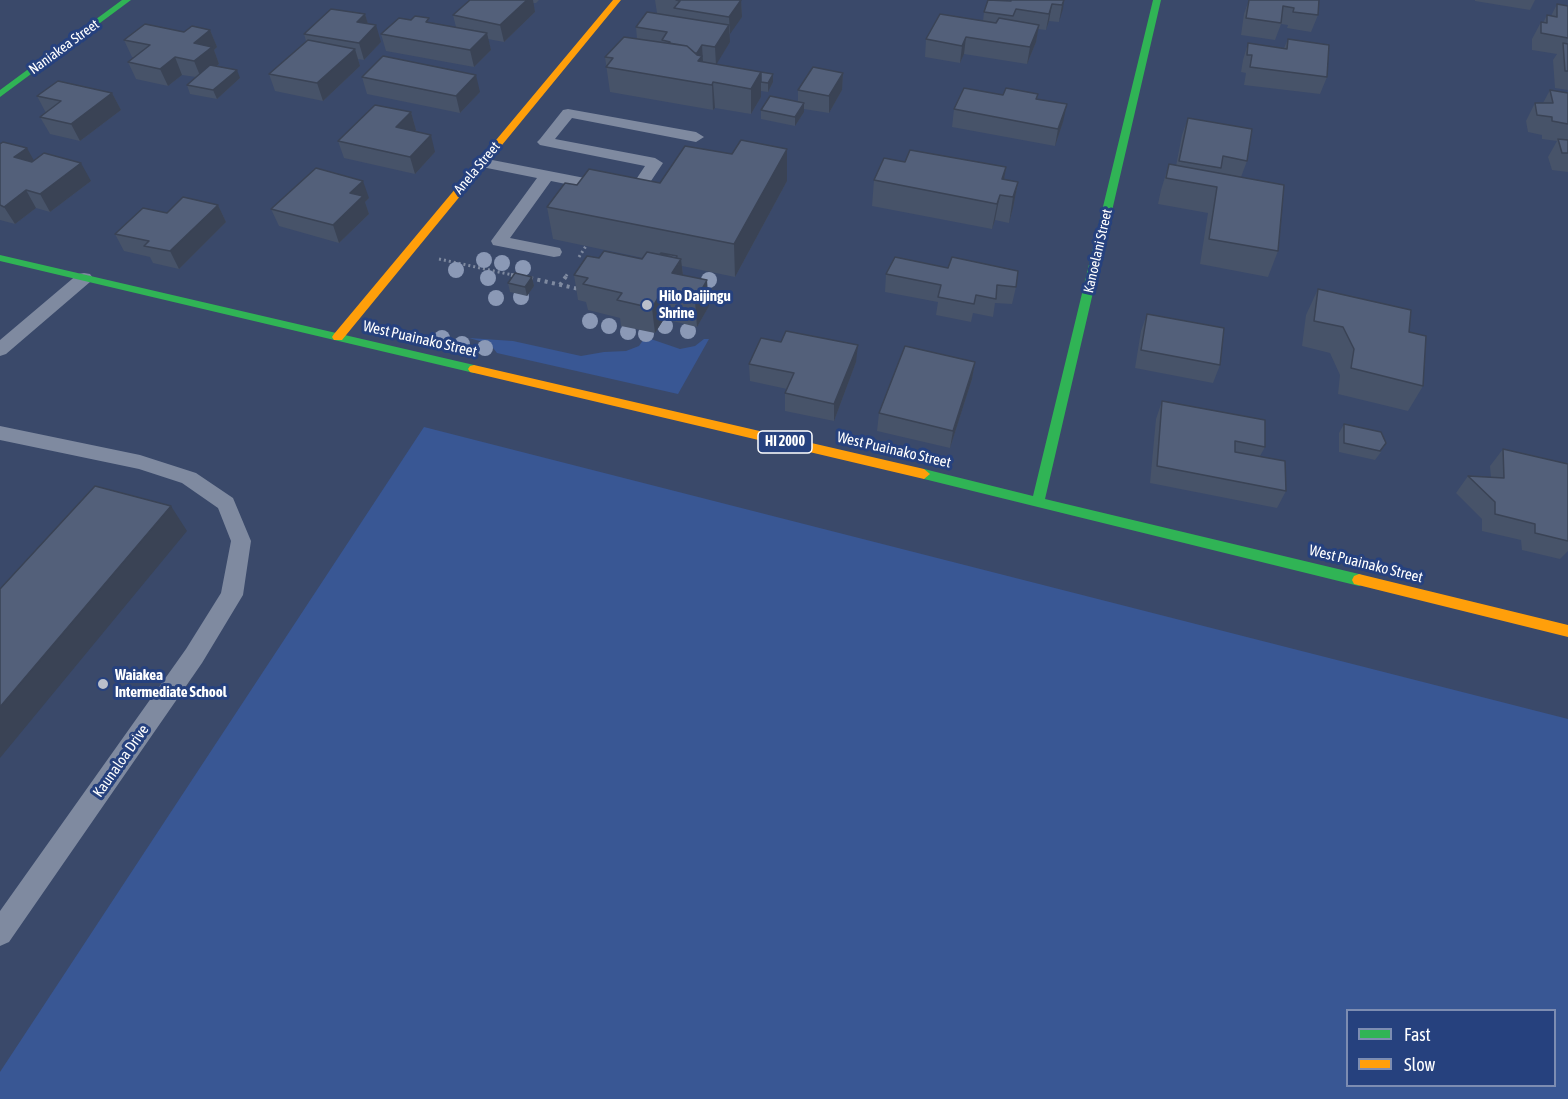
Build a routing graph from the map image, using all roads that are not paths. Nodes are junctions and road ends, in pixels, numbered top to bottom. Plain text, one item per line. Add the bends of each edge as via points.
1 (127, 0) edge
2 (617, 0) edge
3 (1157, 0) edge
4 (0, 94) edge
5 (696, 137) dead end
6 (482, 163) junction
7 (548, 176) junction
8 (554, 252) dead end
9 (0, 258) edge
10 (84, 278) junction
11 (338, 337) junction
12 (0, 350) edge
13 (0, 433) edge
14 (1038, 501) junction
15 (1568, 631) edge
16 (0, 933) edge

1 - 4 main road, Naniakea Street
2 - 6 main road, Anela Street
3 - 14 main road, Kanoelani Street
5 - 7 lane via 568,113 545,142 655,163 635,193
6 - 7 lane
6 - 11 main road, Anela Street
7 - 8 lane via 499,241
9 - 10 main road, West Puainako Street / HI 2000
10 - 11 main road, West Puainako Street / HI 2000
10 - 12 lane
11 - 14 main road, West Puainako Street / HI 2000
13 - 16 lane, Kaunaloa Drive via 140,462 189,478 226,503 241,541 232,595 194,656
14 - 15 main road, West Puainako Street / HI 2000

